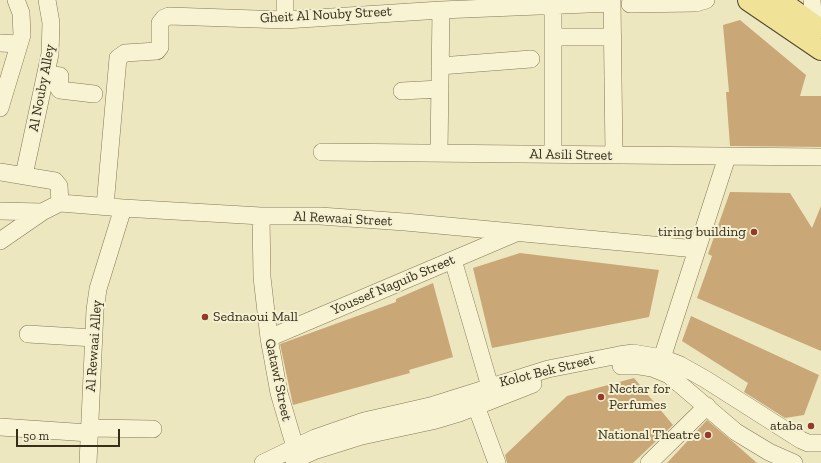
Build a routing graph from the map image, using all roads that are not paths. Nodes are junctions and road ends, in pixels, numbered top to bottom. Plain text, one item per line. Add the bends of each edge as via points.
1 (16, 0) edge
2 (47, 0) edge
3 (285, 0) edge
4 (706, 0) edge
5 (749, 0) edge
6 (778, 0) edge
7 (812, 0) edge
8 (612, 1) edge
9 (553, 2) edge
10 (474, 4) edge
11 (630, 4) dead end
12 (396, 6) edge
13 (441, 10) junction
14 (285, 20) junction
15 (817, 28) edge
16 (553, 37) junction
17 (613, 37) junction
18 (0, 43) edge
19 (19, 44) junction
20 (821, 49) edge
21 (531, 59) dead end
22 (440, 66) junction
23 (47, 74) junction
24 (440, 90) junction
25 (402, 92) dead end
26 (94, 94) dead end
27 (2, 98) edge
28 (322, 152) dead end
29 (439, 152) junction
30 (553, 154) junction
31 (614, 155) junction
32 (727, 157) junction
33 (821, 157) edge
34 (0, 172) edge
35 (24, 175) junction
36 (60, 203) junction
37 (105, 206) junction
38 (122, 208) junction
39 (0, 211) edge
40 (42, 212) junction
41 (261, 216) junction
42 (518, 232) junction
43 (0, 241) edge
44 (696, 249) junction
45 (453, 260) junction
46 (28, 334) dead end
47 (94, 338) junction
48 (268, 338) junction
49 (662, 358) junction
50 (491, 392) junction
51 (476, 406) junction
52 (707, 406) junction
53 (0, 427) edge
54 (153, 429) dead end
55 (89, 431) junction
56 (490, 443) junction
57 (821, 443) edge
58 (295, 447) junction
59 (88, 463) edge
60 (263, 463) edge
61 (286, 463) edge
62 (484, 463) edge
63 (497, 463) edge
64 (649, 463) edge
65 (794, 463) edge

1 - 19 street via 22,13 23,24
2 - 23 street, Al Nouby Alley via 52,38
3 - 14 street
4 - 11 street via 696,3
5 - 20 main road
6 - 15 main road
7 - 15 street
8 - 9 street, Gheit Al Nouby Street
8 - 17 street
9 - 10 street, Gheit Al Nouby Street
9 - 16 street
10 - 13 street, Gheit Al Nouby Street
12 - 13 street, Gheit Al Nouby Street
12 - 14 street, Gheit Al Nouby Street
13 - 22 street
14 - 37 street, Gheit Al Nouby Street via 169,16 160,23 158,51 125,53 118,58
16 - 17 street
16 - 30 street
17 - 31 street
18 - 19 street
19 - 27 street
21 - 22 street
22 - 24 street
23 - 26 street via 60,76 60,90
23 - 35 street, Al Nouby Alley
24 - 25 street
24 - 29 street
28 - 29 street, Al Asili Street
29 - 30 street, Al Asili Street
30 - 31 street, Al Asili Street
31 - 32 street, Al Asili Street
32 - 33 street, Al Asili Street
32 - 44 street
34 - 35 street
35 - 36 street via 58,183
36 - 37 street, Al Rewaai Street
36 - 40 street
37 - 38 street, Al Rewaai Street
38 - 41 street, Al Rewaai Street
38 - 47 street, Al Rewaai Alley via 98,289
39 - 40 street
40 - 43 street
41 - 42 street, Al Rewaai Street via 320,216
41 - 48 street, Qatawf Street via 262,277
42 - 44 street, Al Rewaai Street
42 - 45 street, Youssef Naguib Street
44 - 49 street
45 - 48 street, Youssef Naguib Street
45 - 50 street
46 - 47 street
47 - 55 street, Al Rewaai Alley
48 - 58 street, Qatawf Street via 279,393
49 - 50 street, Kolot Bek Street via 619,354 548,369
49 - 57 street, Kolot Bek Street via 705,379 801,440
50 - 51 street, Kolot Bek Street
50 - 52 street, Kolot Bek Street via 556,376 628,365 652,368 669,375
50 - 58 street, Kolot Bek Street via 339,428
51 - 56 street
51 - 61 street, Kolot Bek Street via 432,421 338,443
52 - 64 street
52 - 65 street, Kolot Bek Street via 752,443
53 - 55 street
54 - 55 street
55 - 59 street, Al Rewaai Alley
56 - 62 street
56 - 63 street
58 - 60 street, Kolot Bek Street

